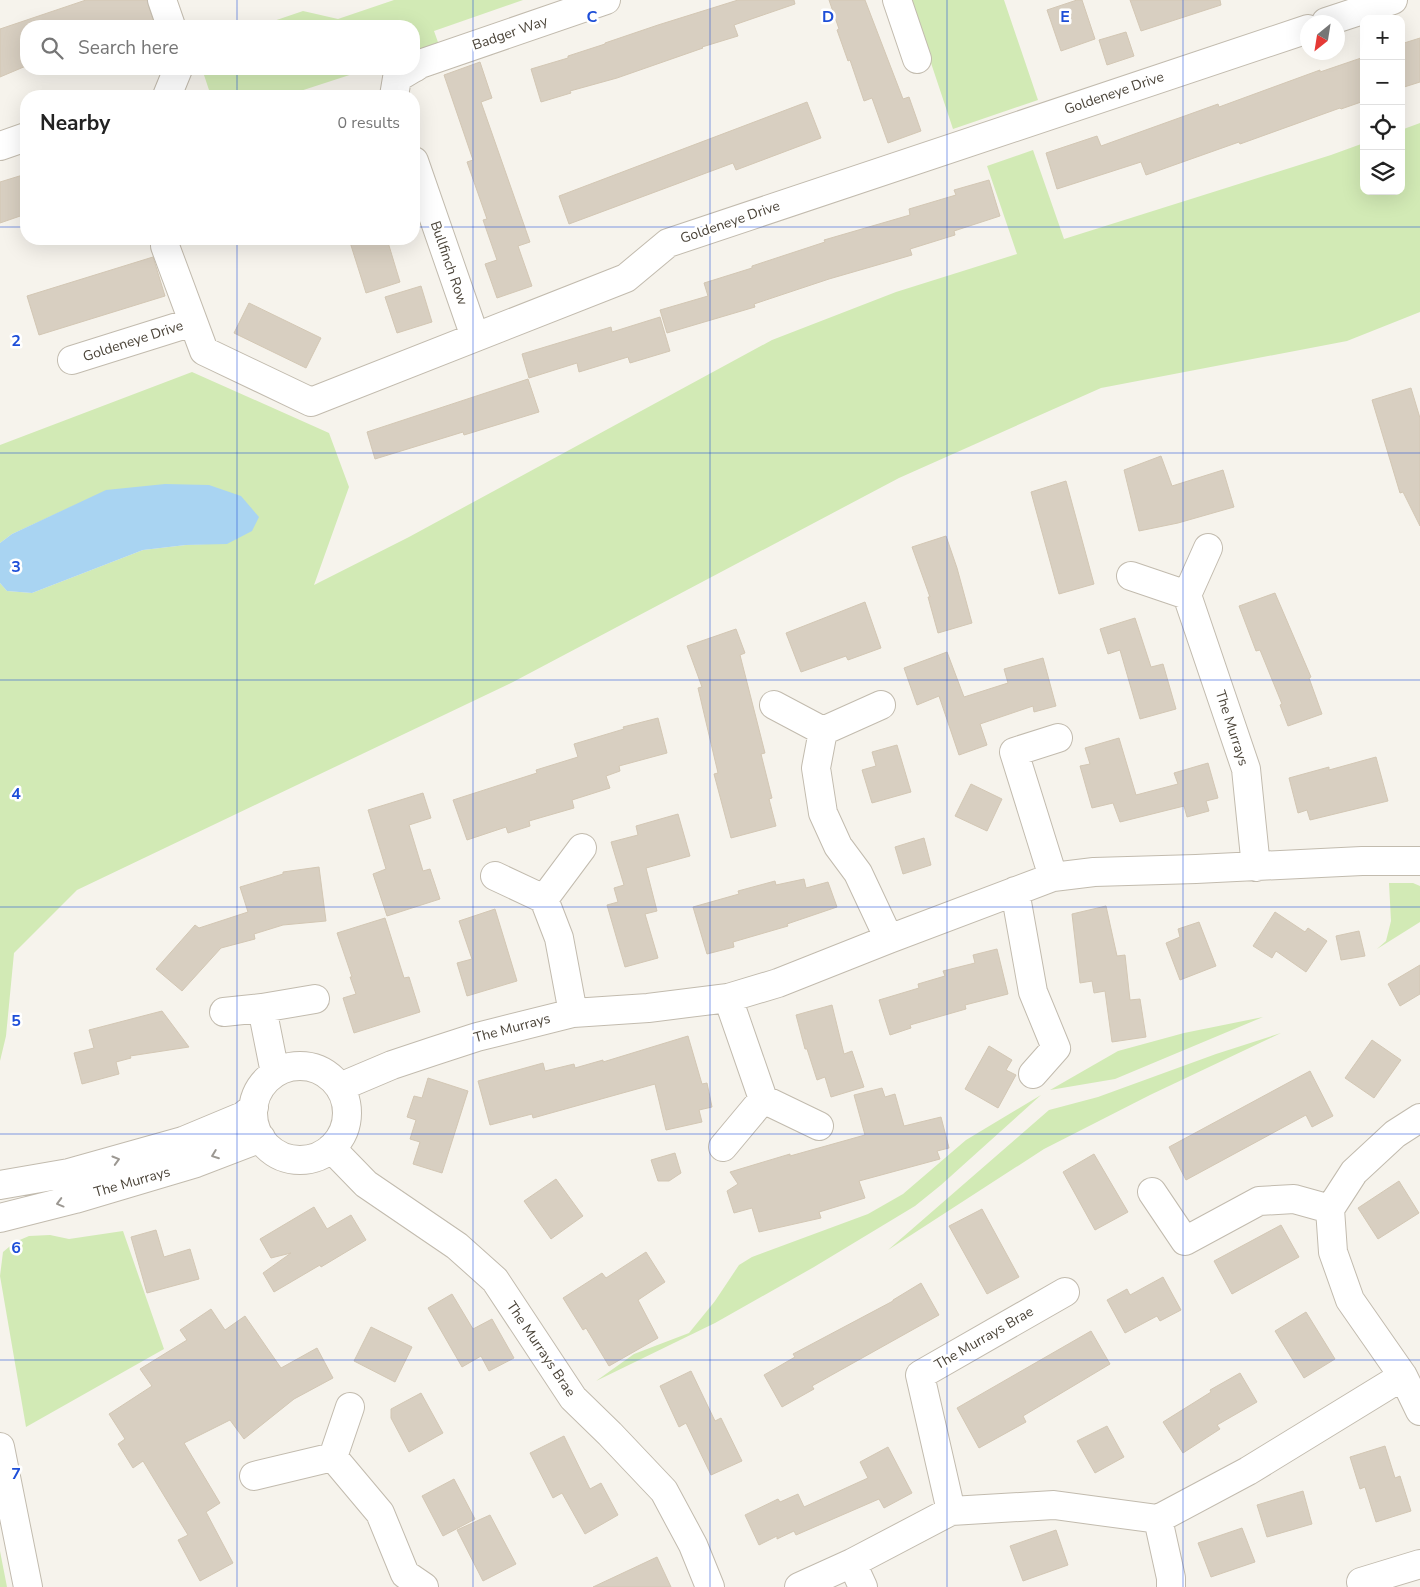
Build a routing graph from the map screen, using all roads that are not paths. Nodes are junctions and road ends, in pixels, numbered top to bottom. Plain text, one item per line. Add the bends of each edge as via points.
1 (162, 0) edge
2 (606, 0) edge
3 (897, 0) edge
4 (1393, 0) edge
5 (1345, 16) edge
6 (169, 20) edge
7 (1300, 32) edge
8 (917, 59) dead end
9 (420, 67) edge
10 (176, 75) edge
11 (169, 90) edge
12 (20, 139) edge
13 (0, 146) edge
14 (420, 178) edge
15 (165, 245) edge
16 (193, 322) junction
17 (475, 337) junction
18 (72, 360) dead end
19 (1208, 548) dead end
20 (1131, 576) dead end
21 (1187, 595) junction
22 (774, 705) dead end
23 (881, 705) dead end
24 (823, 731) junction
25 (1058, 738) dead end
26 (582, 848) dead end
27 (1420, 861) edge
28 (1256, 866) junction
29 (495, 876) dead end
30 (1053, 878) junction
31 (1015, 891) junction
32 (544, 899) junction
33 (888, 939) junction
34 (728, 998) junction
35 (315, 999) dead end
36 (262, 1008) junction
37 (224, 1012) dead end
38 (573, 1013) junction
39 (275, 1073) junction
40 (1034, 1074) dead end
41 (340, 1087) junction
42 (762, 1099) junction
43 (254, 1106) junction
44 (1420, 1118) edge
45 (820, 1126) dead end
46 (261, 1138) junction
47 (723, 1147) dead end
48 (331, 1148) junction
49 (0, 1185) edge
50 (1152, 1192) dead end
51 (1330, 1209) junction
52 (0, 1218) edge
53 (1065, 1292) dead end
54 (1403, 1376) junction
55 (350, 1407) dead end
56 (1420, 1411) edge
57 (0, 1447) edge
58 (333, 1457) junction
59 (254, 1476) dead end
60 (951, 1511) junction
61 (1158, 1519) junction
62 (852, 1563) junction
63 (1420, 1564) edge
64 (1361, 1582) dead end
65 (407, 1583) edge
66 (28, 1587) edge
67 (710, 1587) edge
68 (799, 1587) edge
69 (863, 1587) edge
70 (1171, 1587) edge

1 - 6 street
2 - 9 street, Badger Way via 430,60
3 - 8 street
4 - 5 street
7 - 17 street, Goldeneye Drive via 668,243 626,278
10 - 11 street
12 - 13 street
14 - 17 street, Bullfinch Row
15 - 16 street, Goldeneye Drive
16 - 17 street, Goldeneye Drive via 204,351 311,402
16 - 18 street, Goldeneye Drive
19 - 21 street
20 - 21 street
21 - 28 street, The Murrays via 1246,770
22 - 24 street
23 - 24 street
24 - 33 street via 816,768 823,813 838,846 858,873
25 - 30 street via 1014,752
26 - 32 street
27 - 28 street, The Murrays
28 - 30 street, The Murrays via 1094,872
29 - 32 street
30 - 31 street, The Murrays
31 - 33 street, The Murrays
31 - 40 street via 1032,992 1066,1051
32 - 38 street via 559,938
33 - 34 street, The Murrays via 778,983
34 - 38 street, The Murrays
34 - 42 street
35 - 36 street
36 - 37 street
36 - 39 street
38 - 41 street, The Murrays via 434,1050
39 - 41 street via 289,1067 318,1069
39 - 43 street via 257,1094
41 - 48 street via 347,1113 340,1138
42 - 45 street
42 - 47 street
43 - 46 street via 254,1123
49 -> 43 street, The Murrays via 68,1173 183,1141 237,1119
44 - 51 street via 1396,1134 1354,1172
46 - 48 street via 272,1150 301,1160
46 -> 52 street, The Murrays via 196,1163
48 - 67 street, The Murrays Brae via 366,1184 458,1246 495,1280 573,1398 664,1491 693,1545
50 - 51 street via 1185,1240 1259,1201 1294,1198
51 - 54 street via 1333,1252 1350,1300
53 - 60 street, The Murrays Brae via 920,1375
54 - 56 street
54 - 61 street via 1248,1471
55 - 58 street
57 - 66 street
58 - 59 street
58 - 65 street via 380,1513
60 - 61 street via 1054,1505
60 - 62 street
61 - 70 street via 1172,1578
62 - 68 street
62 - 69 street
63 - 64 street

